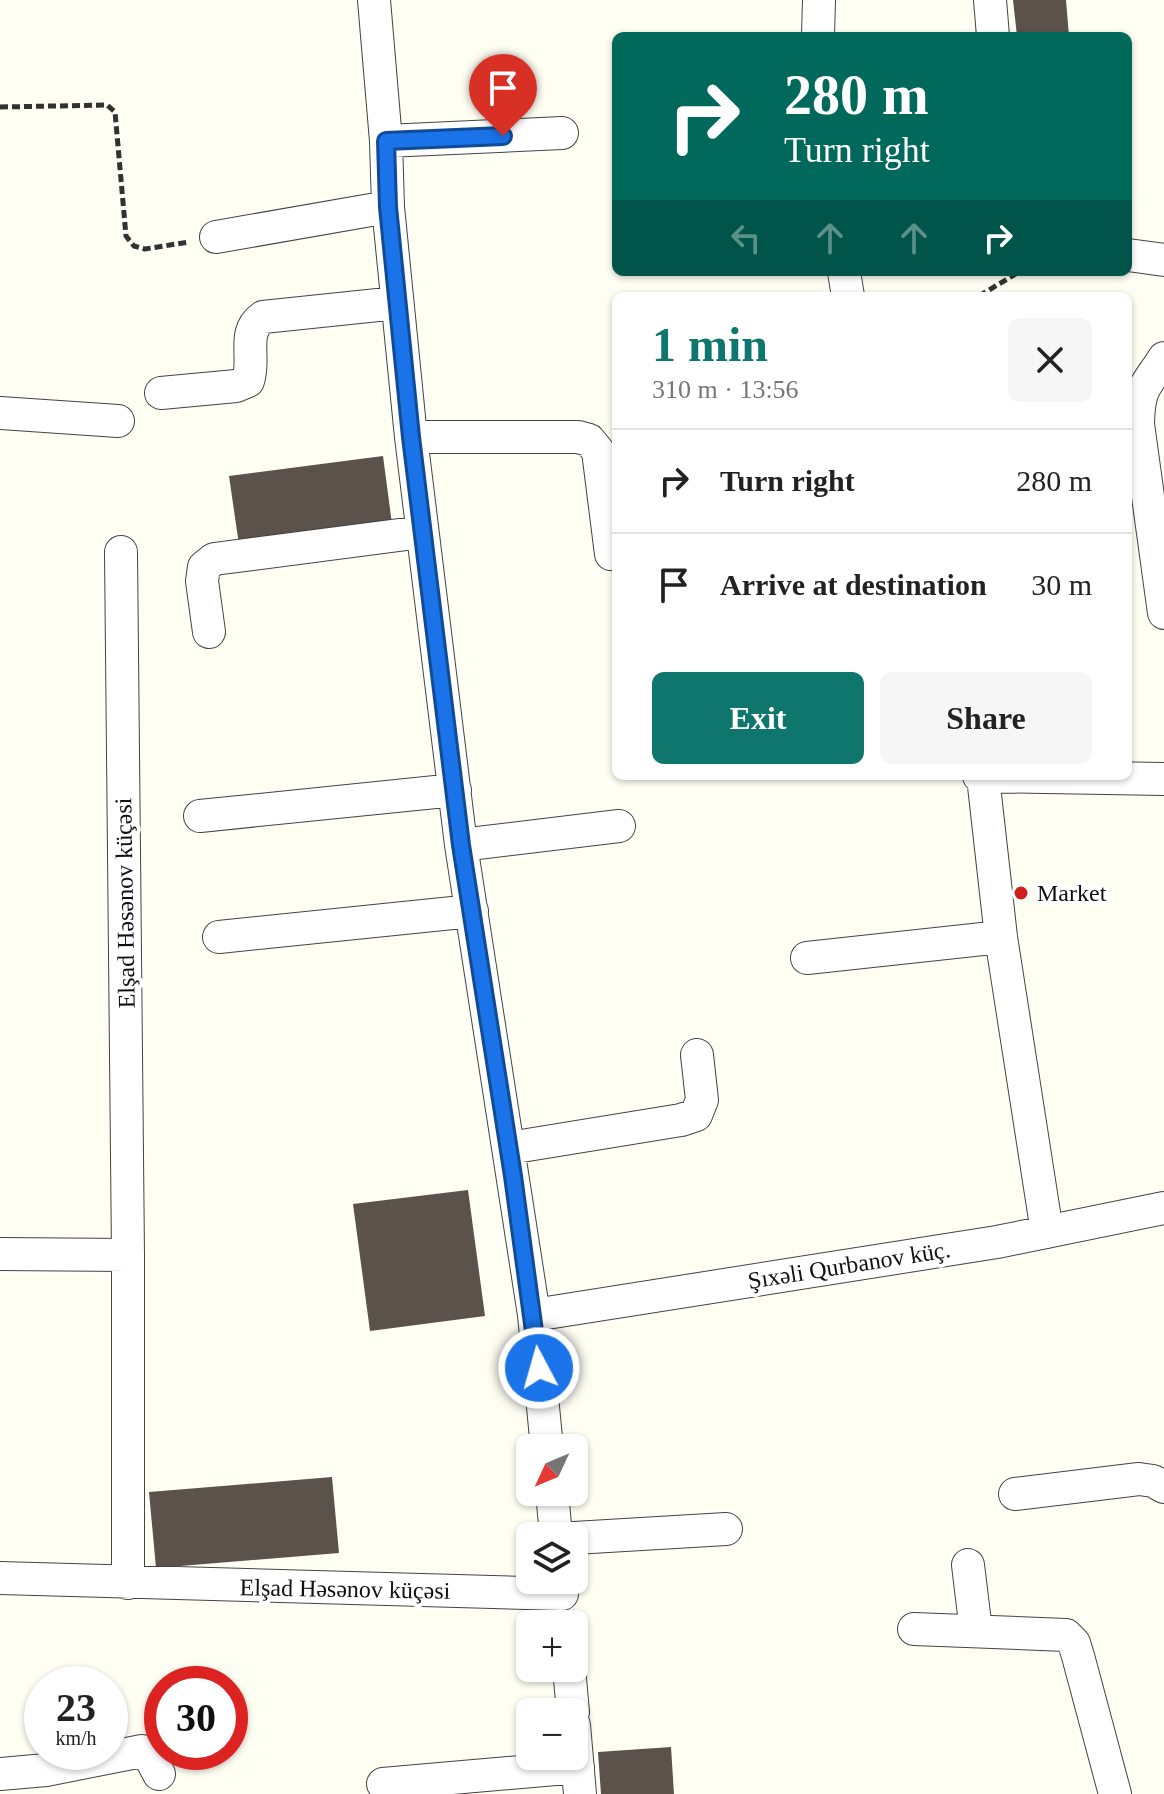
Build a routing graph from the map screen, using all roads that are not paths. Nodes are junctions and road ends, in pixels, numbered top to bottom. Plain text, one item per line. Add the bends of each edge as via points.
1 (374, 0) edge
2 (819, 0) edge
3 (990, 0) edge
4 (818, 32) edge
5 (993, 32) edge
6 (562, 133) dead end
7 (386, 141) junction
8 (388, 207) junction
9 (216, 237) road end
10 (1132, 256) edge
11 (1164, 260) edge
12 (397, 303) junction
13 (1164, 358) edge
14 (161, 393) dead end
15 (0, 413) edge
16 (118, 421) dead end
17 (411, 437) junction
18 (422, 532) junction
19 (121, 552) dead end
20 (611, 554) dead end
21 (1164, 613) edge
22 (209, 632) dead end
23 (1132, 778) edge
24 (1164, 779) edge
25 (981, 780) edge
26 (455, 790) junction
27 (200, 816) dead end
28 (619, 826) dead end
29 (461, 845) junction
30 (472, 911) junction
31 (219, 937) dead end
32 (1001, 937) junction
33 (807, 958) dead end
34 (697, 1055) dead end
35 (509, 1148) junction
36 (1164, 1208) edge
37 (1047, 1232) junction
38 (0, 1254) edge
39 (128, 1255) junction
40 (534, 1315) junction
41 (546, 1434) edge
42 (1164, 1487) edge
43 (1015, 1494) dead end
44 (726, 1529) dead end
45 (588, 1537) edge
46 (968, 1565) dead end
47 (0, 1578) edge
48 (128, 1583) junction
49 (563, 1599) edge
50 (914, 1629) dead end
51 (976, 1631) junction
52 (0, 1774) edge
53 (159, 1774) dead end
54 (579, 1780) edge
55 (46, 1782) edge
56 (383, 1784) dead end
57 (1115, 1794) edge

1 - 7 street
2 - 4 street
3 - 5 street
6 - 7 street
7 - 8 street
8 - 9 street
8 - 12 street
10 - 11 street
12 - 14 street via 263,317 250,332 248,381
12 - 17 street
13 - 21 street via 1144,385 1138,424
15 - 16 street
17 - 18 street
17 - 20 street via 589,440 598,451
18 - 22 street via 214,559 204,567 202,581
18 - 26 street
19 - 39 street, Elşad Həsənov küçəsi
23 - 24 street
25 - 32 street
26 - 27 street
26 - 29 street
28 - 29 street
29 - 30 street
30 - 31 street
30 - 35 street
32 - 33 street
32 - 37 street
34 - 35 street via 702,1100 696,1115
35 - 40 street
36 - 37 street, Şıxəli Qurbanov küç.
37 - 40 street, Şıxəli Qurbanov küç.
38 - 39 street
39 - 48 street, Elşad Həsənov küçəsi
40 - 41 street
42 - 43 street via 1139,1479
44 - 45 street
46 - 51 street
47 - 48 street, Elşad Həsənov küçəsi
48 - 49 street, Elşad Həsənov küçəsi
50 - 51 street
51 - 57 street via 1066,1635 1074,1643
52 - 55 street
53 - 55 street via 142,1751
54 - 56 street

